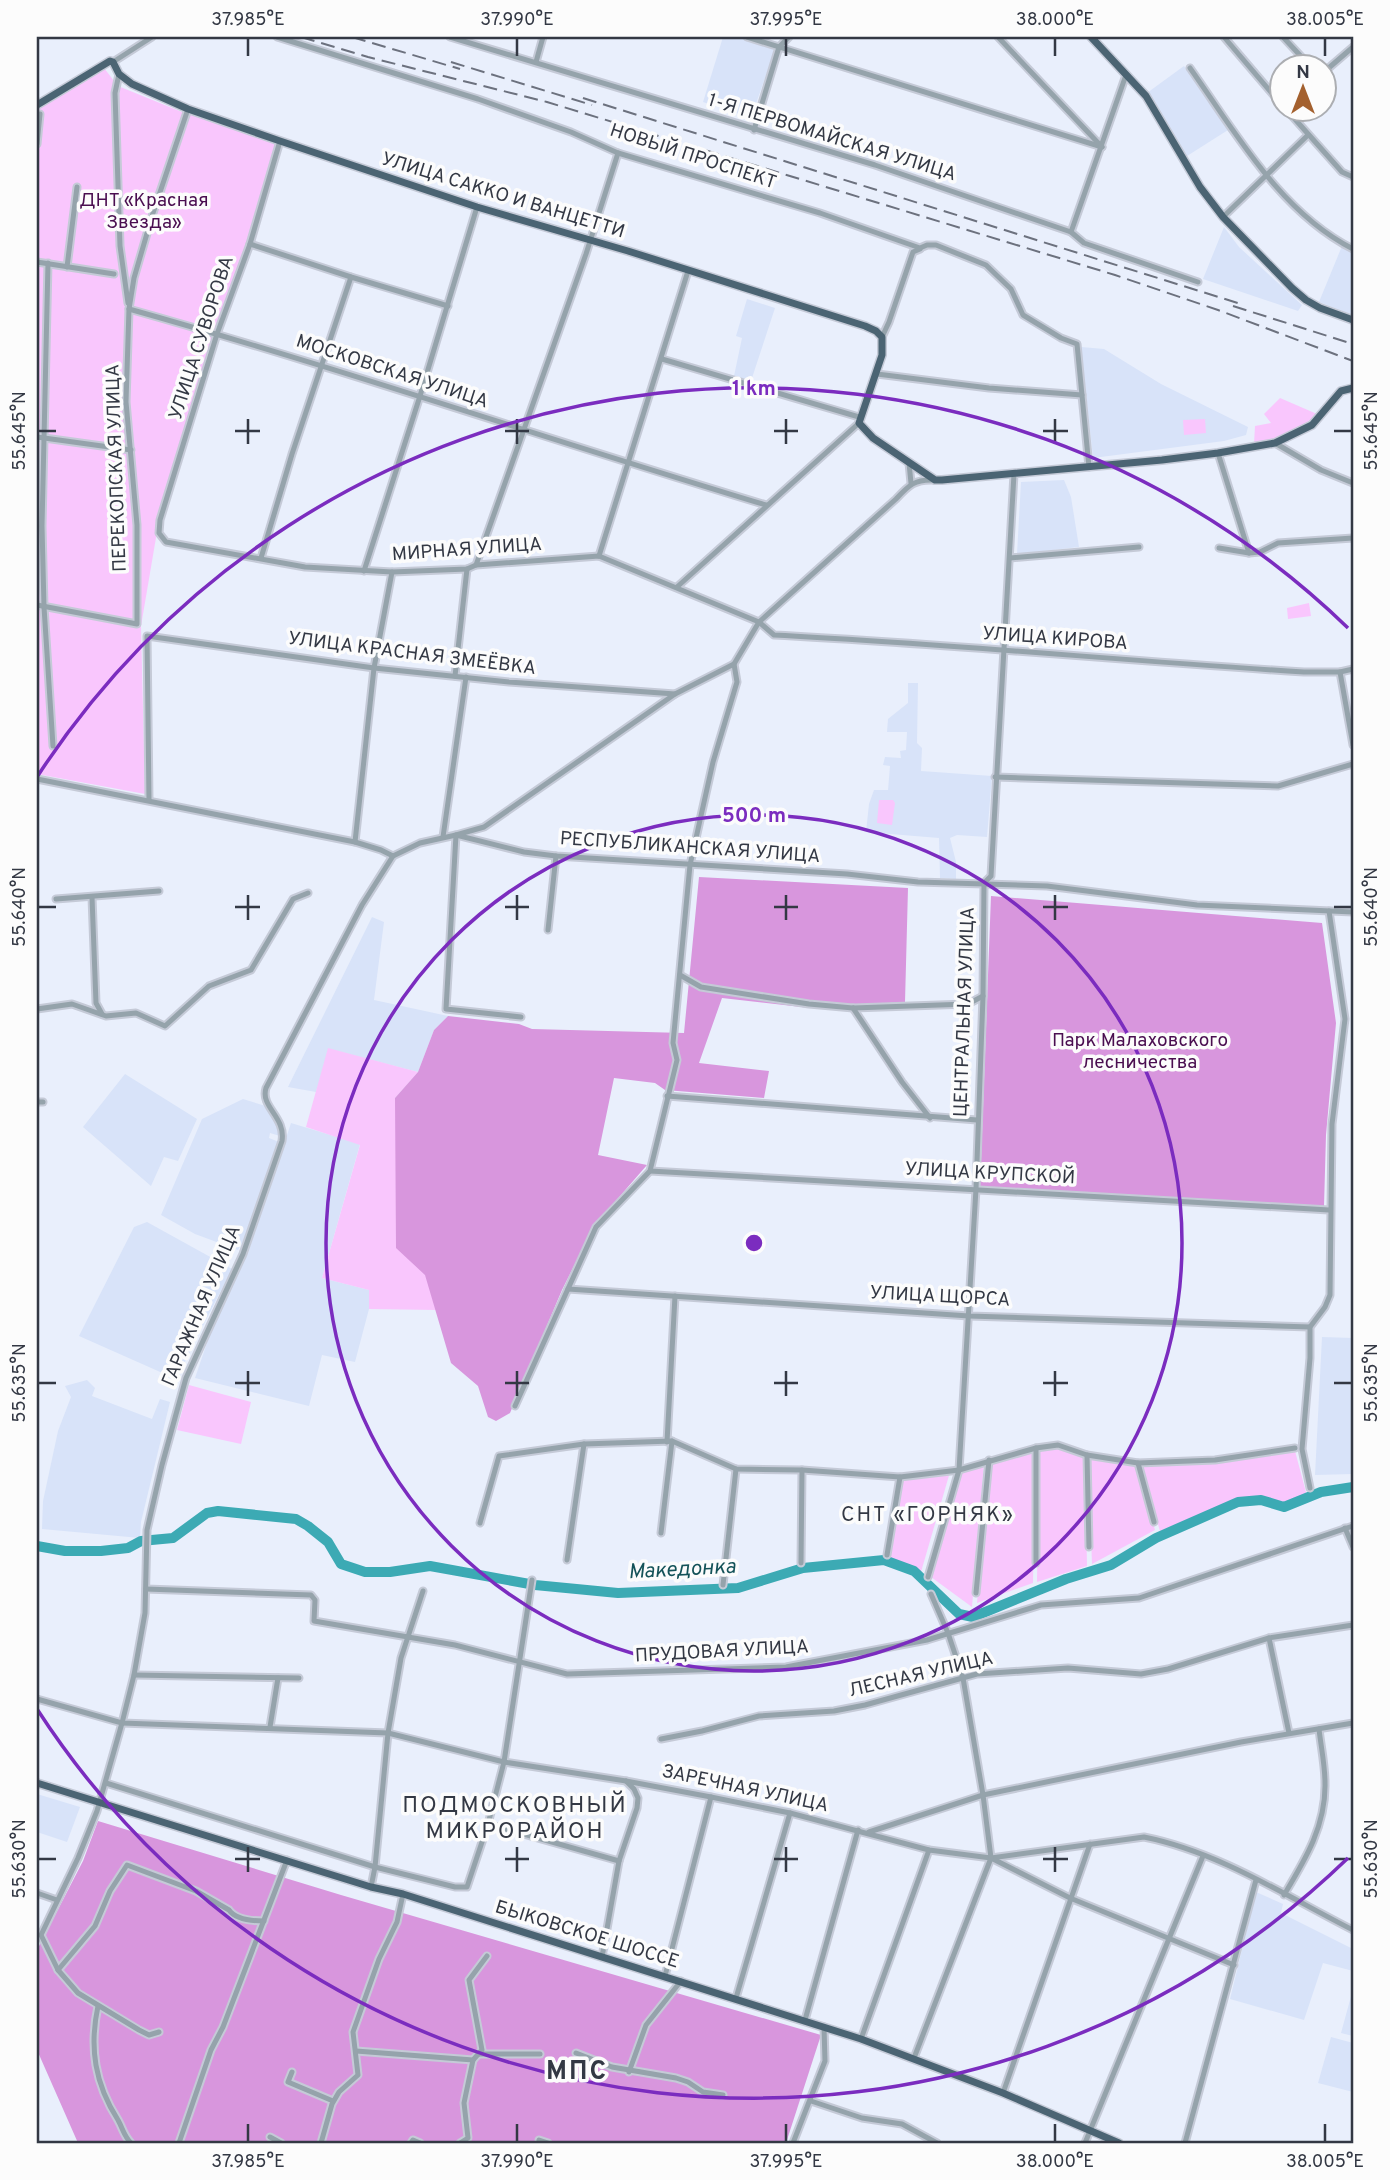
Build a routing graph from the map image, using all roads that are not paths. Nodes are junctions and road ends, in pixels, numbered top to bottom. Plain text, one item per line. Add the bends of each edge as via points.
1 (152, 37) edge
2 (277, 37) edge
3 (450, 37) edge
4 (543, 37) edge
5 (747, 37) edge
6 (789, 37) edge
7 (998, 37) edge
8 (1091, 37) edge
9 (1224, 37) edge
10 (1283, 37) edge
11 (779, 47) junction
12 (1353, 47) edge
13 (1297, 52) edge
14 (1338, 60) edge
15 (113, 62) junction
16 (536, 62) junction
17 (1190, 68) dead end
18 (119, 74) junction
19 (1126, 75) junction
20 (1268, 89) edge
21 (37, 102) edge
22 (188, 109) junction
23 (40, 114) dead end
24 (1296, 122) edge
25 (754, 130) junction
26 (1308, 135) junction
27 (280, 141) junction
28 (37, 144) edge
29 (1102, 147) junction
30 (618, 153) junction
31 (1266, 175) junction
32 (1353, 177) edge
33 (77, 187) dead end
34 (477, 207) junction
35 (1223, 216) junction
36 (1071, 232) junction
37 (589, 242) junction
38 (250, 244) junction
39 (920, 248) junction
40 (1353, 249) edge
41 (37, 262) edge
42 (48, 263) junction
43 (67, 267) junction
44 (688, 271) junction
45 (114, 274) dead end
46 (351, 277) junction
47 (1198, 282) dead end
48 (448, 306) junction
49 (129, 309) junction
50 (1353, 320) edge
51 (217, 334) junction
52 (882, 337) junction
53 (662, 359) junction
54 (321, 366) junction
55 (877, 374) junction
56 (1353, 388) edge
57 (420, 396) junction
58 (1082, 396) junction
59 (859, 420) junction
60 (524, 430) junction
61 (40, 438) edge
62 (1275, 443) junction
63 (131, 450) junction
64 (1218, 453) junction
65 (627, 463) junction
66 (909, 463) junction
67 (1089, 467) junction
68 (1014, 474) junction
69 (935, 480) junction
70 (911, 483) junction
71 (1353, 483) edge
72 (766, 505) junction
73 (1353, 538) edge
74 (166, 542) joint
75 (1139, 547) dead end
76 (1219, 548) dead end
77 (1249, 553) junction
78 (599, 556) junction
79 (261, 558) junction
80 (1010, 558) junction
81 (476, 565) junction
82 (467, 569) junction
83 (364, 570) junction
84 (392, 572) junction
85 (677, 587) junction
86 (40, 606) edge
87 (759, 622) junction
88 (1003, 652) junction
89 (734, 664) junction
90 (374, 668) junction
91 (1353, 669) edge
92 (1340, 672) junction
93 (456, 676) junction
94 (467, 677) junction
95 (675, 694) junction
96 (1353, 745) edge
97 (53, 747) dead end
98 (1353, 764) edge
99 (995, 777) junction
100 (37, 779) edge
101 (149, 800) junction
102 (456, 835) junction
103 (443, 838) junction
104 (355, 842) junction
105 (393, 856) junction
106 (556, 856) junction
107 (690, 865) junction
108 (984, 883) junction
109 (159, 891) dead end
110 (308, 893) dead end
111 (92, 897) junction
112 (56, 899) dead end
113 (1329, 911) junction
114 (1353, 912) edge
115 (548, 930) dead end
116 (680, 975) junction
117 (983, 996) junction
118 (853, 1008) junction
119 (37, 1009) edge
120 (103, 1015) junction
121 (521, 1017) dead end
122 (1353, 1018) edge
123 (1345, 1019) junction
124 (667, 1096) junction
125 (930, 1118) junction
126 (977, 1120) junction
127 (650, 1171) junction
128 (976, 1189) junction
129 (1329, 1210) junction
130 (568, 1289) junction
131 (675, 1296) junction
132 (969, 1316) junction
133 (1310, 1327) junction
134 (515, 1406) dead end
135 (670, 1442) junction
136 (584, 1444) junction
137 (1036, 1448) junction
138 (1295, 1448) dead end
139 (1087, 1455) junction
140 (989, 1460) junction
141 (1138, 1463) junction
142 (736, 1469) junction
143 (802, 1470) junction
144 (959, 1470) junction
145 (900, 1477) junction
146 (1310, 1488) dead end
147 (1154, 1522) dead end
148 (480, 1523) dead end
149 (1353, 1525) edge
150 (1345, 1528) junction
151 (661, 1532) dead end
152 (1089, 1546) dead end
153 (1353, 1547) edge
154 (887, 1555) dead end
155 (567, 1560) dead end
156 (801, 1563) dead end
157 (1036, 1563) dead end
158 (928, 1577) dead end
159 (532, 1580) dead end
160 (723, 1585) dead end
161 (146, 1589) junction
162 (423, 1591) dead end
163 (976, 1593) dead end
164 (931, 1594) dead end
165 (1353, 1625) edge
166 (948, 1633) junction
167 (408, 1636) junction
168 (1269, 1638) junction
169 (520, 1663) junction
170 (134, 1675) junction
171 (278, 1678) junction
172 (299, 1678) dead end
173 (963, 1678) junction
174 (37, 1699) edge
175 (122, 1723) junction
176 (1353, 1723) edge
177 (270, 1727) junction
178 (1319, 1729) junction
179 (388, 1733) junction
180 (1289, 1734) junction
181 (661, 1739) dead end
182 (505, 1762) junction
183 (626, 1781) junction
184 (37, 1783) edge
185 (106, 1783) junction
186 (983, 1795) junction
187 (711, 1797) junction
188 (100, 1801) junction
189 (790, 1814) junction
190 (488, 1824) junction
191 (858, 1830) junction
192 (867, 1832) junction
193 (1090, 1844) junction
194 (929, 1850) junction
195 (1203, 1856) junction
196 (991, 1858) junction
197 (287, 1860) junction
198 (619, 1861) junction
199 (375, 1867) junction
200 (1256, 1880) junction
201 (371, 1886) junction
202 (37, 1893) edge
203 (403, 1894) junction
204 (1284, 1895) junction
205 (1070, 1898) junction
206 (57, 1900) junction
207 (264, 1921) junction
208 (1353, 1930) edge
209 (1169, 1937) junction
210 (486, 1956) dead end
211 (602, 1957) junction
212 (1234, 1965) junction
213 (58, 1970) junction
214 (664, 1976) junction
215 (681, 1981) junction
216 (736, 1998) junction
217 (98, 2006) junction
218 (805, 2020) junction
219 (824, 2027) junction
220 (159, 2032) dead end
221 (861, 2039) junction
222 (356, 2051) junction
223 (576, 2053) dead end
224 (479, 2054) junction
225 (540, 2054) dead end
226 (914, 2057) junction
227 (473, 2060) junction
228 (292, 2072) dead end
229 (629, 2072) junction
230 (1003, 2093) junction
231 (723, 2095) dead end
232 (333, 2101) junction
233 (811, 2101) junction
234 (1090, 2130) junction
235 (270, 2137) dead end
236 (539, 2140) dead end
237 (926, 2140) edge
238 (131, 2143) edge
239 (178, 2143) edge
240 (281, 2143) edge
241 (321, 2143) edge
242 (411, 2143) edge
243 (420, 2143) edge
244 (460, 2143) edge
245 (548, 2143) edge
246 (793, 2143) edge
247 (937, 2143) edge
248 (1085, 2143) edge
249 (1119, 2143) edge
250 (1185, 2143) edge

1 - 15 street
2 - 30 street, НОВЫЙ ПРОСПЕКТ via 478,99
3 - 16 street, 1-Я ПЕРВОМАЙСКАЯ УЛИЦА
4 - 16 street
5 - 11 street
6 - 11 street
7 - 29 street
8 - 19 main road
9 - 20 street
10 - 13 street
11 - 25 street
11 - 29 street
12 - 14 street
15 - 18 main road
15 - 21 main road
16 - 25 street, 1-Я ПЕРВОМАЙСКАЯ УЛИЦА
17 - 31 street
18 - 22 main road, УЛИЦА САККО И ВАНЦЕТТИ
18 - 49 street via 114,93 120,246
19 - 29 street
19 - 35 main road via 1146,96 1200,187
22 - 27 main road, УЛИЦА САККО И ВАНЦЕТТИ
22 - 49 street, ПЕРЕКОПСКАЯ УЛИЦА via 149,226
23 - 28 street
24 - 26 street
25 - 36 street, 1-Я ПЕРВОМАЙСКАЯ УЛИЦА
26 - 31 street
26 - 32 street via 1342,172
27 - 34 main road, УЛИЦА САККО И ВАНЦЕТТИ
27 - 38 street, УЛИЦА СУВОРОВА
29 - 36 street
30 - 37 street
30 - 39 street, НОВЫЙ ПРОСПЕКТ via 820,212
31 - 35 street
31 - 40 street via 1300,212
33 - 43 street
34 - 37 main road, УЛИЦА САККО И ВАНЦЕТТИ
34 - 48 street
35 - 50 main road via 1306,300
36 - 47 street, 1-Я ПЕРВОМАЙСКАЯ УЛИЦА via 1084,243
37 - 44 main road, УЛИЦА САККО И ВАНЦЕТТИ
37 - 60 street
38 - 46 street
38 - 51 street, УЛИЦА СУВОРОВА
39 - 52 street via 913,252
39 - 58 street, НОВЫЙ ПРОСПЕКТ via 936,245 986,265 1011,289 1023,315 1077,344
41 - 42 street
42 - 43 street
42 - 61 street
43 - 45 street
44 - 52 main road, УЛИЦА САККО И ВАНЦЕТТИ via 865,326
44 - 53 street
46 - 48 street
46 - 54 street
48 - 57 street
49 - 51 street, МОСКОВСКАЯ УЛИЦА
49 - 63 street, ПЕРЕКОПСКАЯ УЛИЦА via 126,402
51 - 54 street, МОСКОВСКАЯ УЛИЦА
51 - 74 street, УЛИЦА СУВОРОВА via 160,520 159,533
52 - 55 main road
53 - 59 street
53 - 65 street
54 - 57 street, МОСКОВСКАЯ УЛИЦА
54 - 79 street
55 - 58 street
55 - 59 main road
56 - 62 main road via 1341,391 1312,425
57 - 60 street, МОСКОВСКАЯ УЛИЦА
57 - 83 street
58 - 67 street
59 - 66 main road via 873,438
59 - 72 street
60 - 65 street, МОСКОВСКАЯ УЛИЦА
60 - 81 street
61 - 63 street
61 - 86 street
62 - 64 main road
62 - 71 street
63 - 86 street, ПЕРЕКОПСКАЯ УЛИЦА via 138,624
64 - 67 main road
64 - 77 street
65 - 72 street, МОСКОВСКАЯ УЛИЦА
65 - 78 street
66 - 69 main road
66 - 70 street
67 - 68 main road
68 - 69 main road
68 - 80 street, ЦЕНТРАЛЬНАЯ УЛИЦА
69 - 70 street
70 - 87 street
72 - 85 street
73 - 77 street via 1278,543
74 - 79 street, МИРНАЯ УЛИЦА
75 - 80 street
76 - 77 street
78 - 81 street, МИРНАЯ УЛИЦА
78 - 85 street, МИРНАЯ УЛИЦА
79 - 83 street, МИРНАЯ УЛИЦА via 305,567
80 - 88 street, ЦЕНТРАЛЬНАЯ УЛИЦА
81 - 82 street, МИРНАЯ УЛИЦА
82 - 84 street, МИРНАЯ УЛИЦА
82 - 93 street
83 - 84 street, МИРНАЯ УЛИЦА
84 - 90 street
85 - 87 street, МИРНАЯ УЛИЦА
86 - 97 street
87 - 88 street, УЛИЦА КИРОВА via 774,635
87 - 89 street
88 - 92 street, УЛИЦА КИРОВА
88 - 99 street, ЦЕНТРАЛЬНАЯ УЛИЦА
89 - 95 street
89 - 107 street via 737,682
90 - 93 street, УЛИЦА КРАСНАЯ ЗМЕЁВКА
90 - 101 street, УЛИЦА КРАСНАЯ ЗМЕЁВКА via 147,636
90 - 104 street
91 - 92 street, УЛИЦА КИРОВА
92 - 96 street
93 - 94 street, УЛИЦА КРАСНАЯ ЗМЕЁВКА
94 - 95 street, УЛИЦА КРАСНАЯ ЗМЕЁВКА
94 - 103 street
95 - 102 street via 484,827
98 - 99 street via 1278,786
99 - 108 street, ЦЕНТРАЛЬНАЯ УЛИЦА via 991,876
100 - 101 street
101 - 104 street
102 - 103 street, РЕСПУБЛИКАНСКАЯ УЛИЦА
102 - 106 street, РЕСПУБЛИКАНСКАЯ УЛИЦА
102 - 121 street via 446,1009
103 - 105 street, РЕСПУБЛИКАНСКАЯ УЛИЦА
104 - 105 street
105 - 161 street, ГАРАЖНАЯ УЛИЦА via 362,905 266,1088 267,1103 282,1127 282,1141 243,1254 186,1378 146,1540
106 - 107 street, РЕСПУБЛИКАНСКАЯ УЛИЦА
106 - 115 street
107 - 108 street, РЕСПУБЛИКАНСКАЯ УЛИЦА
107 - 116 street
108 - 113 street, РЕСПУБЛИКАНСКАЯ УЛИЦА via 1197,905
108 - 117 street, ЦЕНТРАЛЬНАЯ УЛИЦА
109 - 111 street
110 - 120 street via 293,899 251,970 209,986 165,1026 136,1013
111 - 112 street
111 - 120 street via 96,1003
113 - 114 street, РЕСПУБЛИКАНСКАЯ УЛИЦА
113 - 123 street
116 - 118 street via 701,987
116 - 124 street via 673,1043 677,1060
117 - 118 street via 968,1004
117 - 126 street, ЦЕНТРАЛЬНАЯ УЛИЦА
118 - 125 street
119 - 120 street via 72,1004
122 - 123 street
123 - 129 street via 1332,1124
124 - 125 street
124 - 127 street
125 - 126 street
126 - 128 street, ЦЕНТРАЛЬНАЯ УЛИЦА
127 - 128 street, УЛИЦА КРУПСКОЙ
127 - 130 street via 596,1227
128 - 129 street, УЛИЦА КРУПСКОЙ
128 - 132 street, ЦЕНТРАЛЬНАЯ УЛИЦА
129 - 133 street via 1330,1296
130 - 131 street, УЛИЦА ЩОРСА
130 - 134 street
131 - 132 street, УЛИЦА ЩОРСА
131 - 135 street
132 - 133 street, УЛИЦА ЩОРСА
132 - 144 street, ЦЕНТРАЛЬНАЯ УЛИЦА
133 - 146 street via 1302,1449
135 - 136 street
135 - 142 street
135 - 151 street
136 - 148 street via 499,1456
136 - 155 street
137 - 139 street via 1058,1445
137 - 140 street
137 - 157 street
138 - 141 street via 1214,1460
139 - 141 street
139 - 152 street
140 - 144 street
140 - 163 street
141 - 147 street
142 - 143 street
142 - 160 street
143 - 145 street
143 - 156 street
144 - 145 street
144 - 158 street, ЦЕНТРАЛЬНАЯ УЛИЦА
145 - 154 street
149 - 150 street, ПРУДОВАЯ УЛИЦА
150 - 153 street
150 - 166 street, ПРУДОВАЯ УЛИЦА via 1139,1598 1041,1605
159 - 169 street
161 - 167 street, ПРУДОВАЯ УЛИЦА via 311,1595 314,1621
161 - 170 street, ГАРАЖНАЯ УЛИЦА
162 - 167 street
164 - 166 street
165 - 168 street, ЛЕСНАЯ УЛИЦА
166 - 169 street, ПРУДОВАЯ УЛИЦА via 786,1667 567,1674
166 - 173 street
167 - 169 street, ПРУДОВАЯ УЛИЦА
167 - 179 street
168 - 173 street, ЛЕСНАЯ УЛИЦА via 1141,1674 1068,1668
168 - 180 street
169 - 182 street
170 - 171 street
170 - 175 street, ГАРАЖНАЯ УЛИЦА
171 - 172 street
171 - 177 street
173 - 181 street, ЛЕСНАЯ УЛИЦА via 865,1705 759,1716
173 - 186 street
174 - 175 street, ЗАРЕЧНАЯ УЛИЦА
175 - 177 street, ЗАРЕЧНАЯ УЛИЦА
175 - 185 street, ГАРАЖНАЯ УЛИЦА
176 - 178 street
177 - 179 street, ЗАРЕЧНАЯ УЛИЦА
178 - 180 street
178 - 204 street via 1323,1803 1310,1851
179 - 182 street, ЗАРЕЧНАЯ УЛИЦА
179 - 199 street
180 - 186 street
182 - 183 street, ЗАРЕЧНАЯ УЛИЦА
182 - 190 street
183 - 187 street, ЗАРЕЧНАЯ УЛИЦА
183 - 198 street via 638,1798
184 - 188 main road, БЫКОВСКОЕ ШОССЕ
185 - 188 street, ГАРАЖНАЯ УЛИЦА
185 - 199 street
186 - 192 street
186 - 196 street
187 - 189 street, ЗАРЕЧНАЯ УЛИЦА
187 - 214 street
188 - 197 main road, БЫКОВСКОЕ ШОССЕ
188 - 206 street, ГАРАЖНАЯ УЛИЦА
189 - 191 street, ЗАРЕЧНАЯ УЛИЦА
189 - 216 street
190 - 198 street
190 - 199 street via 467,1887
191 - 192 street, ЗАРЕЧНАЯ УЛИЦА
191 - 218 street
192 - 194 street, ЗАРЕЧНАЯ УЛИЦА
193 - 195 street via 1144,1837
193 - 196 street
193 - 205 street
194 - 196 street, ЗАРЕЧНАЯ УЛИЦА
194 - 221 street
195 - 200 street
195 - 209 street
196 - 205 street
196 - 226 street
197 - 201 main road, БЫКОВСКОЕ ШОССЕ
197 - 207 street
198 - 211 street
199 - 201 street
200 - 204 street
200 - 212 street
201 - 203 main road, БЫКОВСКОЕ ШОССЕ
202 - 206 street
203 - 211 main road, БЫКОВСКОЕ ШОССЕ
203 - 222 street via 397,1922 353,2032
204 - 208 street
205 - 209 street
205 - 230 street
206 - 213 street, ГАРАЖНАЯ УЛИЦА via 41,1935
207 - 213 street via 232,1914 196,1891 127,1866 95,1926
207 - 239 street
209 - 212 street
209 - 234 street
210 - 224 street via 469,1980 482,2050
211 - 214 main road, БЫКОВСКОЕ ШОССЕ
212 - 250 street
213 - 217 street via 78,1993
214 - 215 main road, БЫКОВСКОЕ ШОССЕ
215 - 216 main road, БЫКОВСКОЕ ШОССЕ
215 - 229 street via 646,2025
216 - 218 main road, БЫКОВСКОЕ ШОССЕ
217 - 220 street via 149,2035
217 - 238 street via 94,2051 102,2093
218 - 219 main road, БЫКОВСКОЕ ШОССЕ
219 - 221 main road, БЫКОВСКОЕ ШОССЕ
219 - 233 street via 825,2061
221 - 226 main road, БЫКОВСКОЕ ШОССЕ
222 - 227 street
222 - 232 street via 358,2076
223 - 229 street
224 - 225 street
224 - 227 street
226 - 230 main road, БЫКОВСКОЕ ШОССЕ
227 - 244 street via 464,2103 468,2138
228 - 232 street via 288,2082
229 - 231 street via 676,2078 703,2092
230 - 234 main road, БЫКОВСКОЕ ШОССЕ
232 - 241 street
233 - 237 street via 862,2118 902,2124
233 - 246 street
234 - 248 street
234 - 249 main road, БЫКОВСКОЕ ШОССЕ
235 - 240 street
236 - 245 street
237 - 247 street
242 - 243 street

